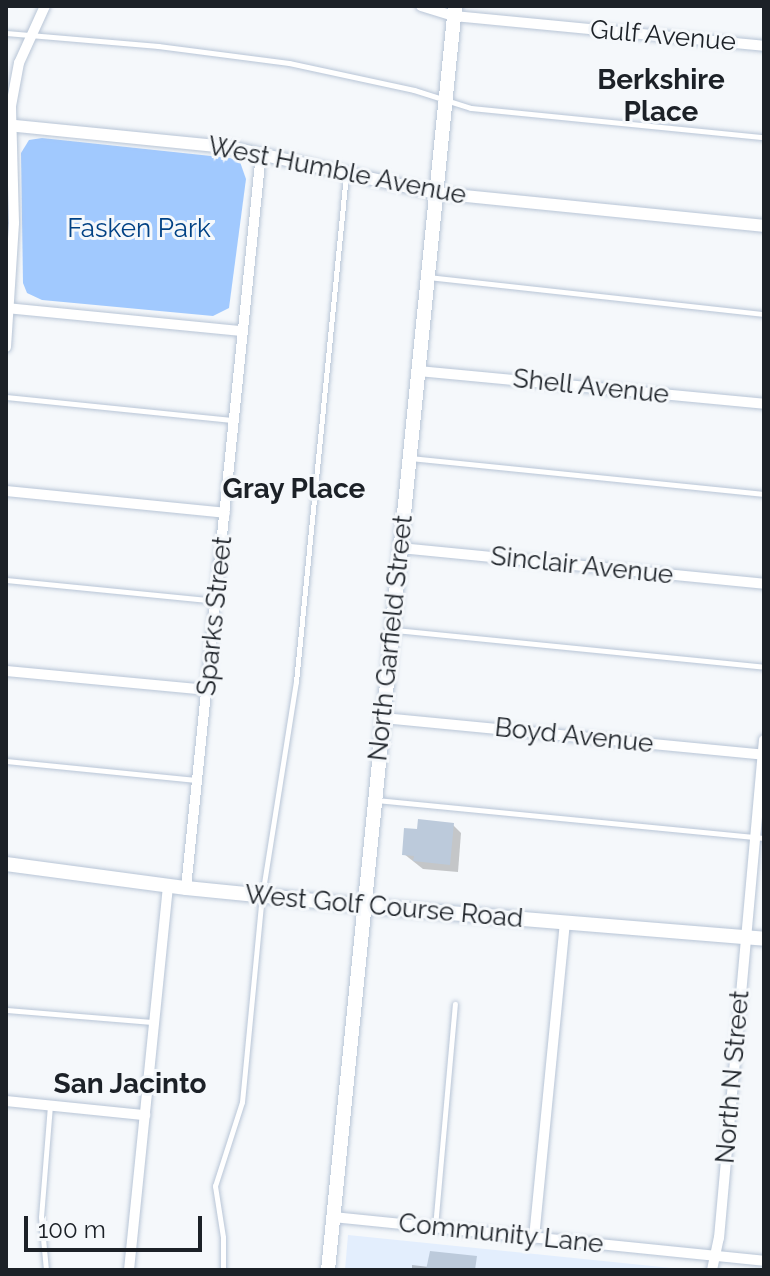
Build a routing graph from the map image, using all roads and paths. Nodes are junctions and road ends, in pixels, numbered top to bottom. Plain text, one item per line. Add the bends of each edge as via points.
1 (45, 6) edge
2 (421, 6) edge
3 (454, 11) edge
4 (6, 33) edge
5 (30, 36) junction
6 (764, 46) edge
7 (445, 100) junction
8 (8, 125) edge
9 (764, 137) edge
10 (261, 154) junction
11 (346, 173) junction
12 (435, 193) junction
13 (10, 216) edge
14 (764, 226) edge
15 (427, 277) junction
16 (8, 308) edge
17 (764, 314) edge
18 (242, 331) junction
19 (6, 347) edge
20 (418, 371) junction
21 (6, 397) edge
22 (764, 404) edge
23 (233, 420) junction
24 (409, 458) junction
25 (6, 491) edge
26 (764, 494) edge
27 (225, 513) junction
28 (400, 548) junction
29 (6, 580) edge
30 (764, 584) edge
31 (215, 601) junction
32 (392, 630) junction
33 (764, 667) edge
34 (6, 671) edge
35 (208, 690) junction
36 (383, 718) junction
37 (764, 740) edge
38 (763, 755) edge
39 (6, 761) edge
40 (197, 780) junction
41 (375, 800) junction
42 (759, 838) edge
43 (6, 864) edge
44 (168, 886) junction
45 (186, 888) junction
46 (262, 896) junction
47 (365, 906) junction
48 (565, 923) junction
49 (745, 938) junction
50 (764, 939) edge
51 (455, 1004) dead end
52 (6, 1010) edge
53 (154, 1022) junction
54 (6, 1101) edge
55 (50, 1105) junction
56 (145, 1115) junction
57 (333, 1217) junction
58 (435, 1228) junction
59 (534, 1238) junction
60 (715, 1256) junction
61 (764, 1261) edge
62 (46, 1270) edge
63 (129, 1270) edge
64 (223, 1270) edge
65 (328, 1270) edge
66 (712, 1270) edge

1 - 5 street
2 - 3 street, Gulf Avenue
3 - 6 street, Gulf Avenue
3 - 7 main road, North Garfield Street
4 - 5 lane
5 - 7 lane via 289,63
5 - 8 street
7 - 9 lane via 506,112
7 - 12 main road, North Garfield Street
8 - 10 street, West Humble Avenue
8 - 13 street
10 - 11 street, West Humble Avenue
10 - 18 street, Sparks Street
11 - 12 street, West Humble Avenue
11 - 46 lane via 296,682
12 - 14 street, West Humble Avenue
12 - 15 main road, North Garfield Street
13 - 16 street
15 - 17 lane
15 - 20 main road, North Garfield Street
16 - 18 street
16 - 19 street
18 - 23 street, Sparks Street
20 - 22 street, Shell Avenue
20 - 24 main road, North Garfield Street
21 - 23 lane
23 - 27 street, Sparks Street
24 - 26 lane
24 - 28 main road, North Garfield Street
25 - 27 street
27 - 31 street, Sparks Street
28 - 30 street, Sinclair Avenue
28 - 32 main road, North Garfield Street
29 - 31 lane
31 - 35 street, Sparks Street
32 - 33 lane
32 - 36 main road, North Garfield Street
34 - 35 street
35 - 40 street, Sparks Street
36 - 38 street, Boyd Avenue
36 - 41 main road, North Garfield Street
37 - 38 street, North N Street
38 - 42 street, North N Street
39 - 40 lane
40 - 45 street, Sparks Street
41 - 42 lane
41 - 47 main road, North Garfield Street
42 - 49 street, North N Street
43 - 44 main road, West Golf Course Road
44 - 45 main road, West Golf Course Road
44 - 53 street
45 - 46 main road, West Golf Course Road
46 - 47 main road, West Golf Course Road
46 - 64 lane via 242,1102 215,1186
47 - 48 main road, West Golf Course Road
47 - 57 main road, North Garfield Street
48 - 49 main road, West Golf Course Road
48 - 59 street
49 - 50 main road, West Golf Course Road
49 - 60 street, North N Street
51 - 58 lane
52 - 53 lane
53 - 56 street
54 - 55 street
55 - 56 street
55 - 62 lane via 41,1217
56 - 63 street
57 - 58 street, Community Lane
57 - 65 main road, North Garfield Street
58 - 59 street, Community Lane
59 - 60 street, Community Lane
60 - 61 street, Community Lane
60 - 66 street, North N Street

